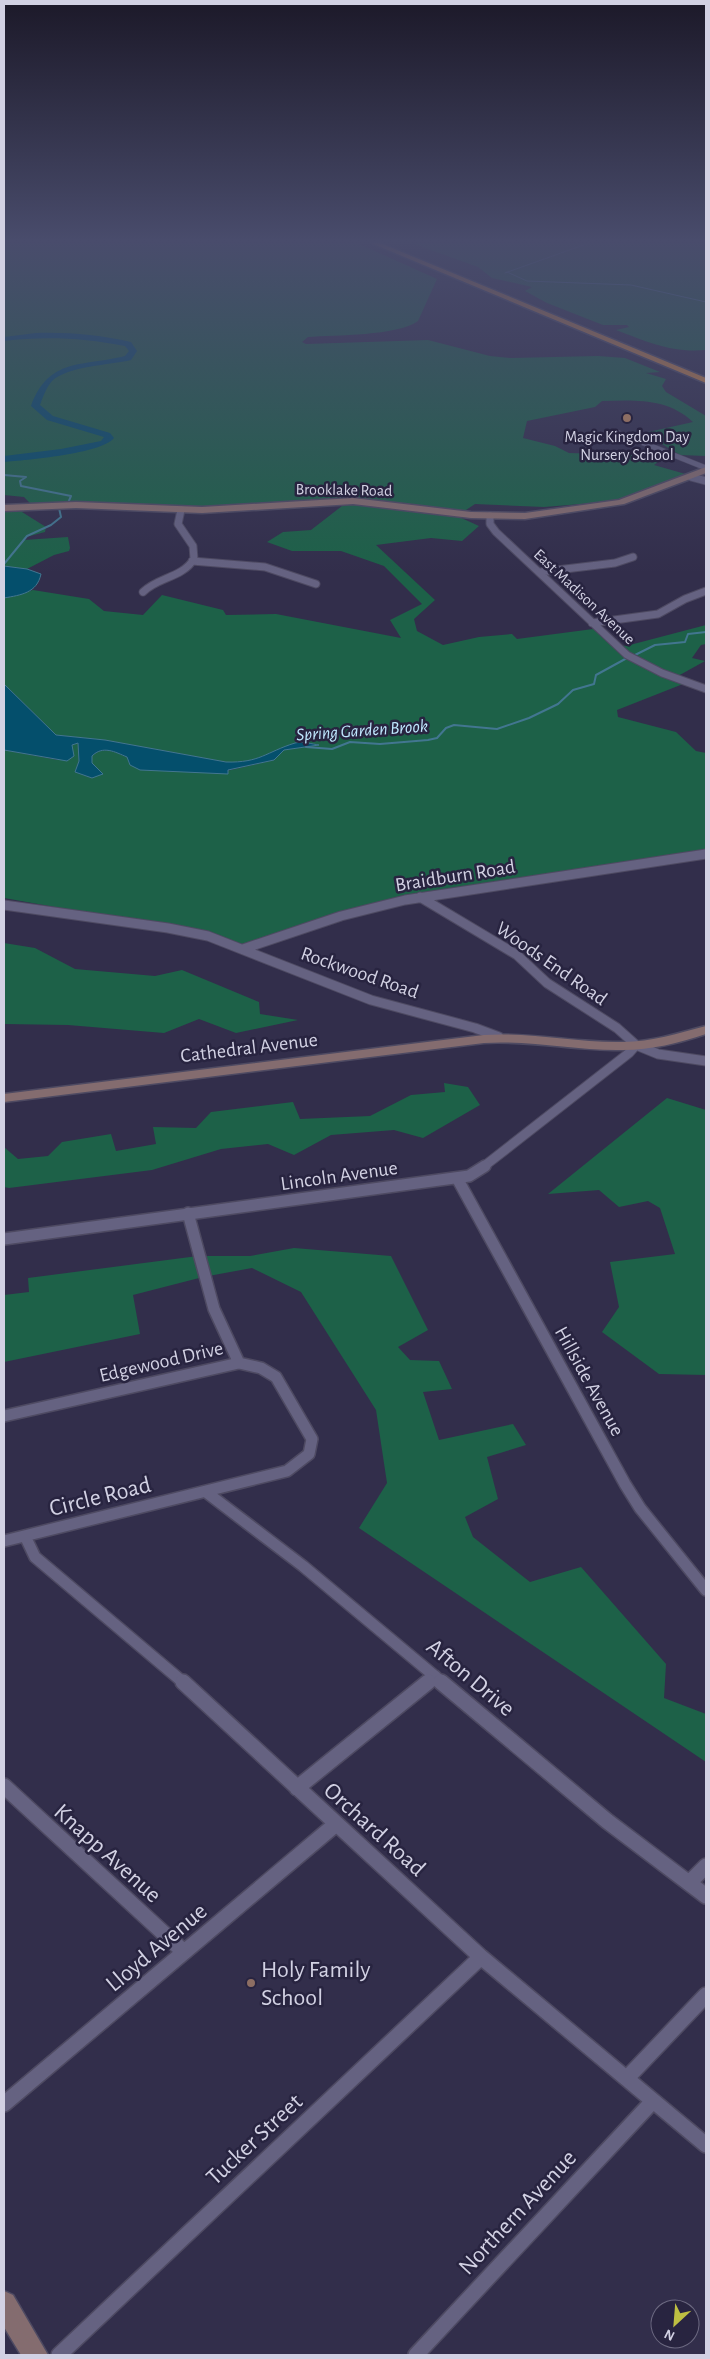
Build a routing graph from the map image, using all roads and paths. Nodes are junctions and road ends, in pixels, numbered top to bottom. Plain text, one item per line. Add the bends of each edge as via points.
1 (639, 353) edge
2 (657, 353) edge
3 (706, 373) edge
4 (706, 381) edge
5 (616, 432) dead end
6 (706, 469) edge
7 (691, 477) junction
8 (706, 481) edge
9 (4, 508) edge
10 (181, 510) junction
11 (490, 516) junction
12 (633, 557) dead end
13 (192, 561) junction
14 (540, 572) junction
15 (316, 584) dead end
16 (706, 591) edge
17 (143, 592) dead end
18 (592, 623) junction
19 (706, 688) edge
20 (706, 854) edge
21 (420, 898) junction
22 (4, 905) edge
23 (244, 949) junction
24 (706, 1030) edge
25 (499, 1038) junction
26 (636, 1045) junction
27 (706, 1061) edge
28 (4, 1098) edge
29 (457, 1178) junction
30 (188, 1213) junction
31 (4, 1238) edge
32 (239, 1363) junction
33 (4, 1416) edge
34 (206, 1492) junction
35 (25, 1536) junction
36 (4, 1541) edge
37 (706, 1590) edge
38 (435, 1676) junction
39 (4, 1786) edge
40 (297, 1788) junction
41 (336, 1824) junction
42 (706, 1866) edge
43 (689, 1883) junction
44 (706, 1896) edge
45 (184, 1952) junction
46 (481, 1957) junction
47 (706, 1995) edge
48 (626, 2078) junction
49 (653, 2101) junction
50 (4, 2104) edge
51 (706, 2145) edge
52 (4, 2304) edge
53 (35, 2355) edge
54 (59, 2355) edge
55 (416, 2355) edge

1 - 4 highway
2 - 3 highway
5 - 6 street
6 - 7 street, Brooklake Road
7 - 8 street
7 - 11 street, Brooklake Road via 616,504 535,515
9 - 10 street, Brooklake Road via 70,505
10 - 11 street, Brooklake Road via 353,501
10 - 13 street via 178,524 192,545
11 - 14 street, East Madison Avenue via 492,527
12 - 14 street via 614,563
13 - 15 street via 272,568
13 - 17 street via 180,573 151,585
14 - 18 street, East Madison Avenue
16 - 18 street via 685,598 658,614
18 - 19 street, East Madison Avenue via 633,660
20 - 21 street, Braidburn Road
21 - 23 street, Braidburn Road via 341,916
21 - 26 street, Woods End Road via 517,955 547,983 616,1028
22 - 23 street, Rockwood Road via 192,932
23 - 25 street, Rockwood Road via 371,1000 475,1028
24 - 26 street, Rockwood Road via 662,1042
25 - 26 street, Rockwood Road
25 - 28 street, Cathedral Avenue
26 - 27 street, Woods End Road via 658,1054
26 - 29 street, Lincoln Avenue via 629,1054 476,1174
29 - 30 street, Lincoln Avenue
29 - 37 street, Hillside Avenue via 625,1484 640,1508
30 - 31 street, Lincoln Avenue
30 - 32 street via 214,1309
32 - 33 street, Edgewood Drive
32 - 34 street, Edgewood Drive via 261,1368 276,1377 310,1433 312,1446 304,1460 287,1471
34 - 35 street, Circle Road
34 - 38 street, Afton Drive via 303,1566
35 - 36 street, Circle Road
35 - 40 street, Orchard Road via 35,1557 169,1669
38 - 40 street
38 - 43 street, Afton Drive via 607,1821
39 - 45 street, Knapp Avenue
40 - 41 street, Orchard Road
41 - 45 street, Lloyd Avenue
41 - 46 street, Orchard Road
42 - 43 street
43 - 44 street, Afton Drive
45 - 50 street, Lloyd Avenue
46 - 48 street, Orchard Road
46 - 54 street, Tucker Street
47 - 48 street
48 - 49 street, Orchard Road
49 - 51 street, Orchard Road
49 - 55 street, Northern Avenue
52 - 53 street

